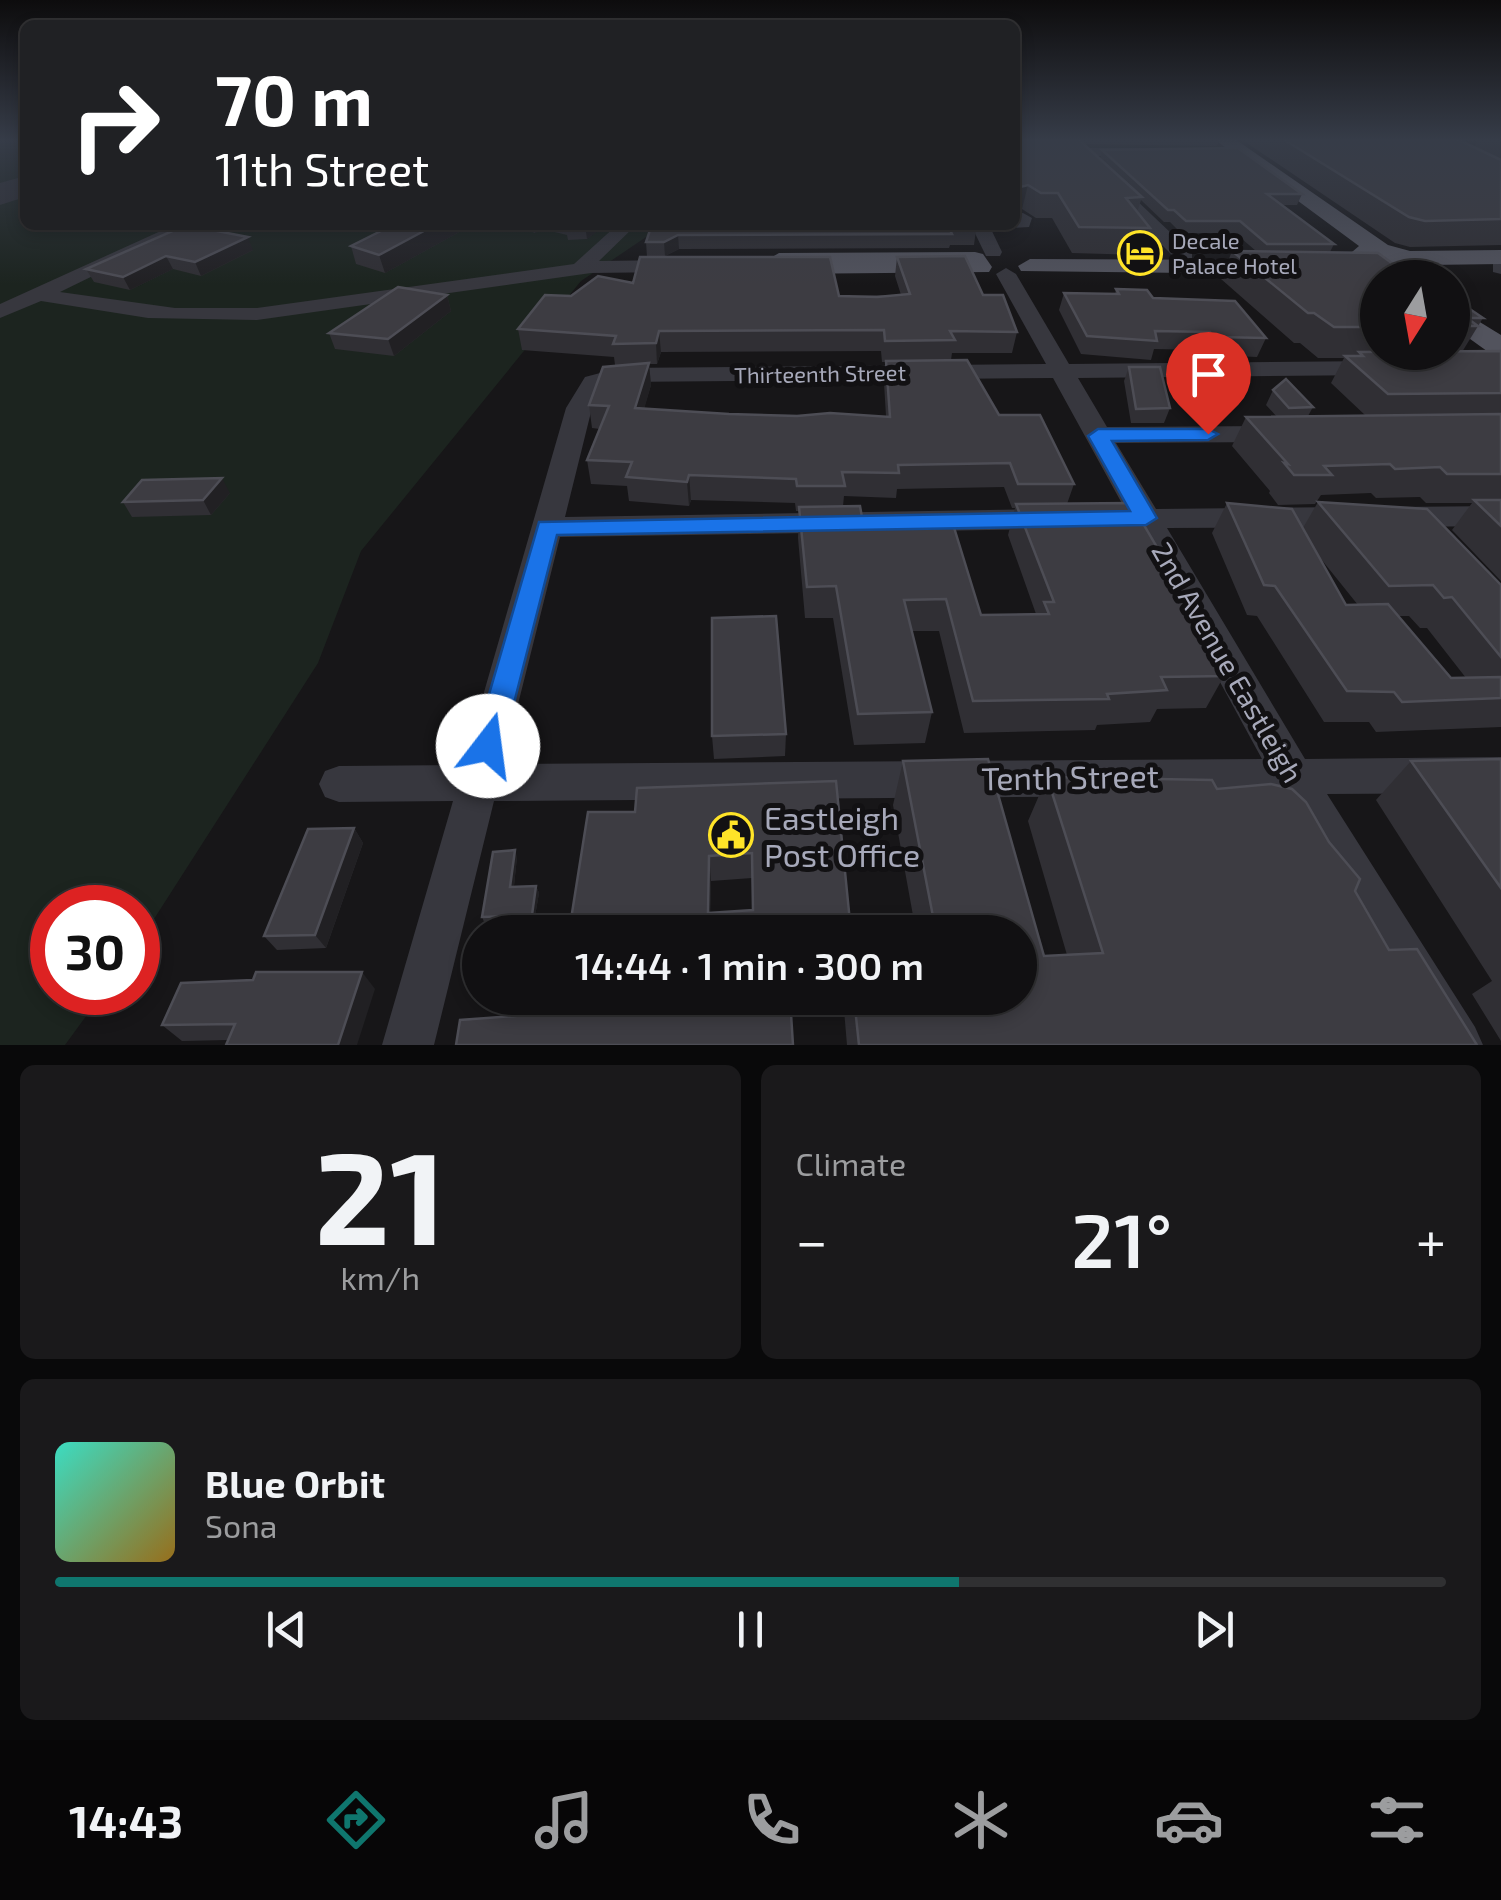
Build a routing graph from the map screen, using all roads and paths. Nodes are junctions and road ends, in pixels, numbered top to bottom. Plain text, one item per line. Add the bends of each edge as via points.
1 (1114, 188) edge
2 (1273, 188) edge
3 (177, 230) edge
4 (622, 230) edge
5 (983, 230) edge
6 (1185, 256) junction
7 (1501, 257) edge
8 (1366, 260) edge
9 (1445, 260) edge
10 (1001, 262) junction
11 (755, 263) edge
12 (689, 264) edge
13 (1360, 264) edge
14 (1360, 264) edge
15 (1470, 267) edge
16 (1501, 268) edge
17 (579, 269) junction
18 (39, 294) junction
19 (1470, 311) edge
20 (0, 312) edge
21 (1501, 332) edge
22 (1470, 333) edge
23 (1495, 361) edge
24 (1360, 368) edge
25 (1061, 370) junction
26 (1309, 434) edge
27 (1098, 436) junction
28 (1501, 516) edge
29 (1146, 518) junction
30 (548, 528) junction
31 (1292, 774) junction
32 (1501, 774) edge
33 (479, 782) junction
34 (339, 784) dead end
35 (408, 1045) edge
36 (1457, 1045) edge

1 - 6 street
2 - 8 main road
3 - 18 street
4 - 17 street
5 - 10 street, 2nd Avenue Eastleigh
6 - 10 main road
6 - 13 main road
7 - 9 main road
10 - 11 main road
10 - 14 main road
10 - 25 street, 2nd Avenue Eastleigh
12 - 17 street
15 - 16 main road
17 - 18 street via 211,318 121,312
18 - 20 street
19 - 21 main road
22 - 23 main road
24 - 25 street, Thirteenth Street
25 - 27 street, 2nd Avenue Eastleigh
25 - 30 street, Thirteenth Street via 619,375 594,382 584,396
26 - 27 street
27 - 29 street, 2nd Avenue Eastleigh
28 - 29 street
29 - 30 street
29 - 31 street, 2nd Avenue Eastleigh
30 - 33 street
31 - 32 street, Tenth Street
31 - 33 street, Tenth Street
31 - 36 street, 2nd Avenue Eastleigh
33 - 34 street, Tenth Street
33 - 35 street

